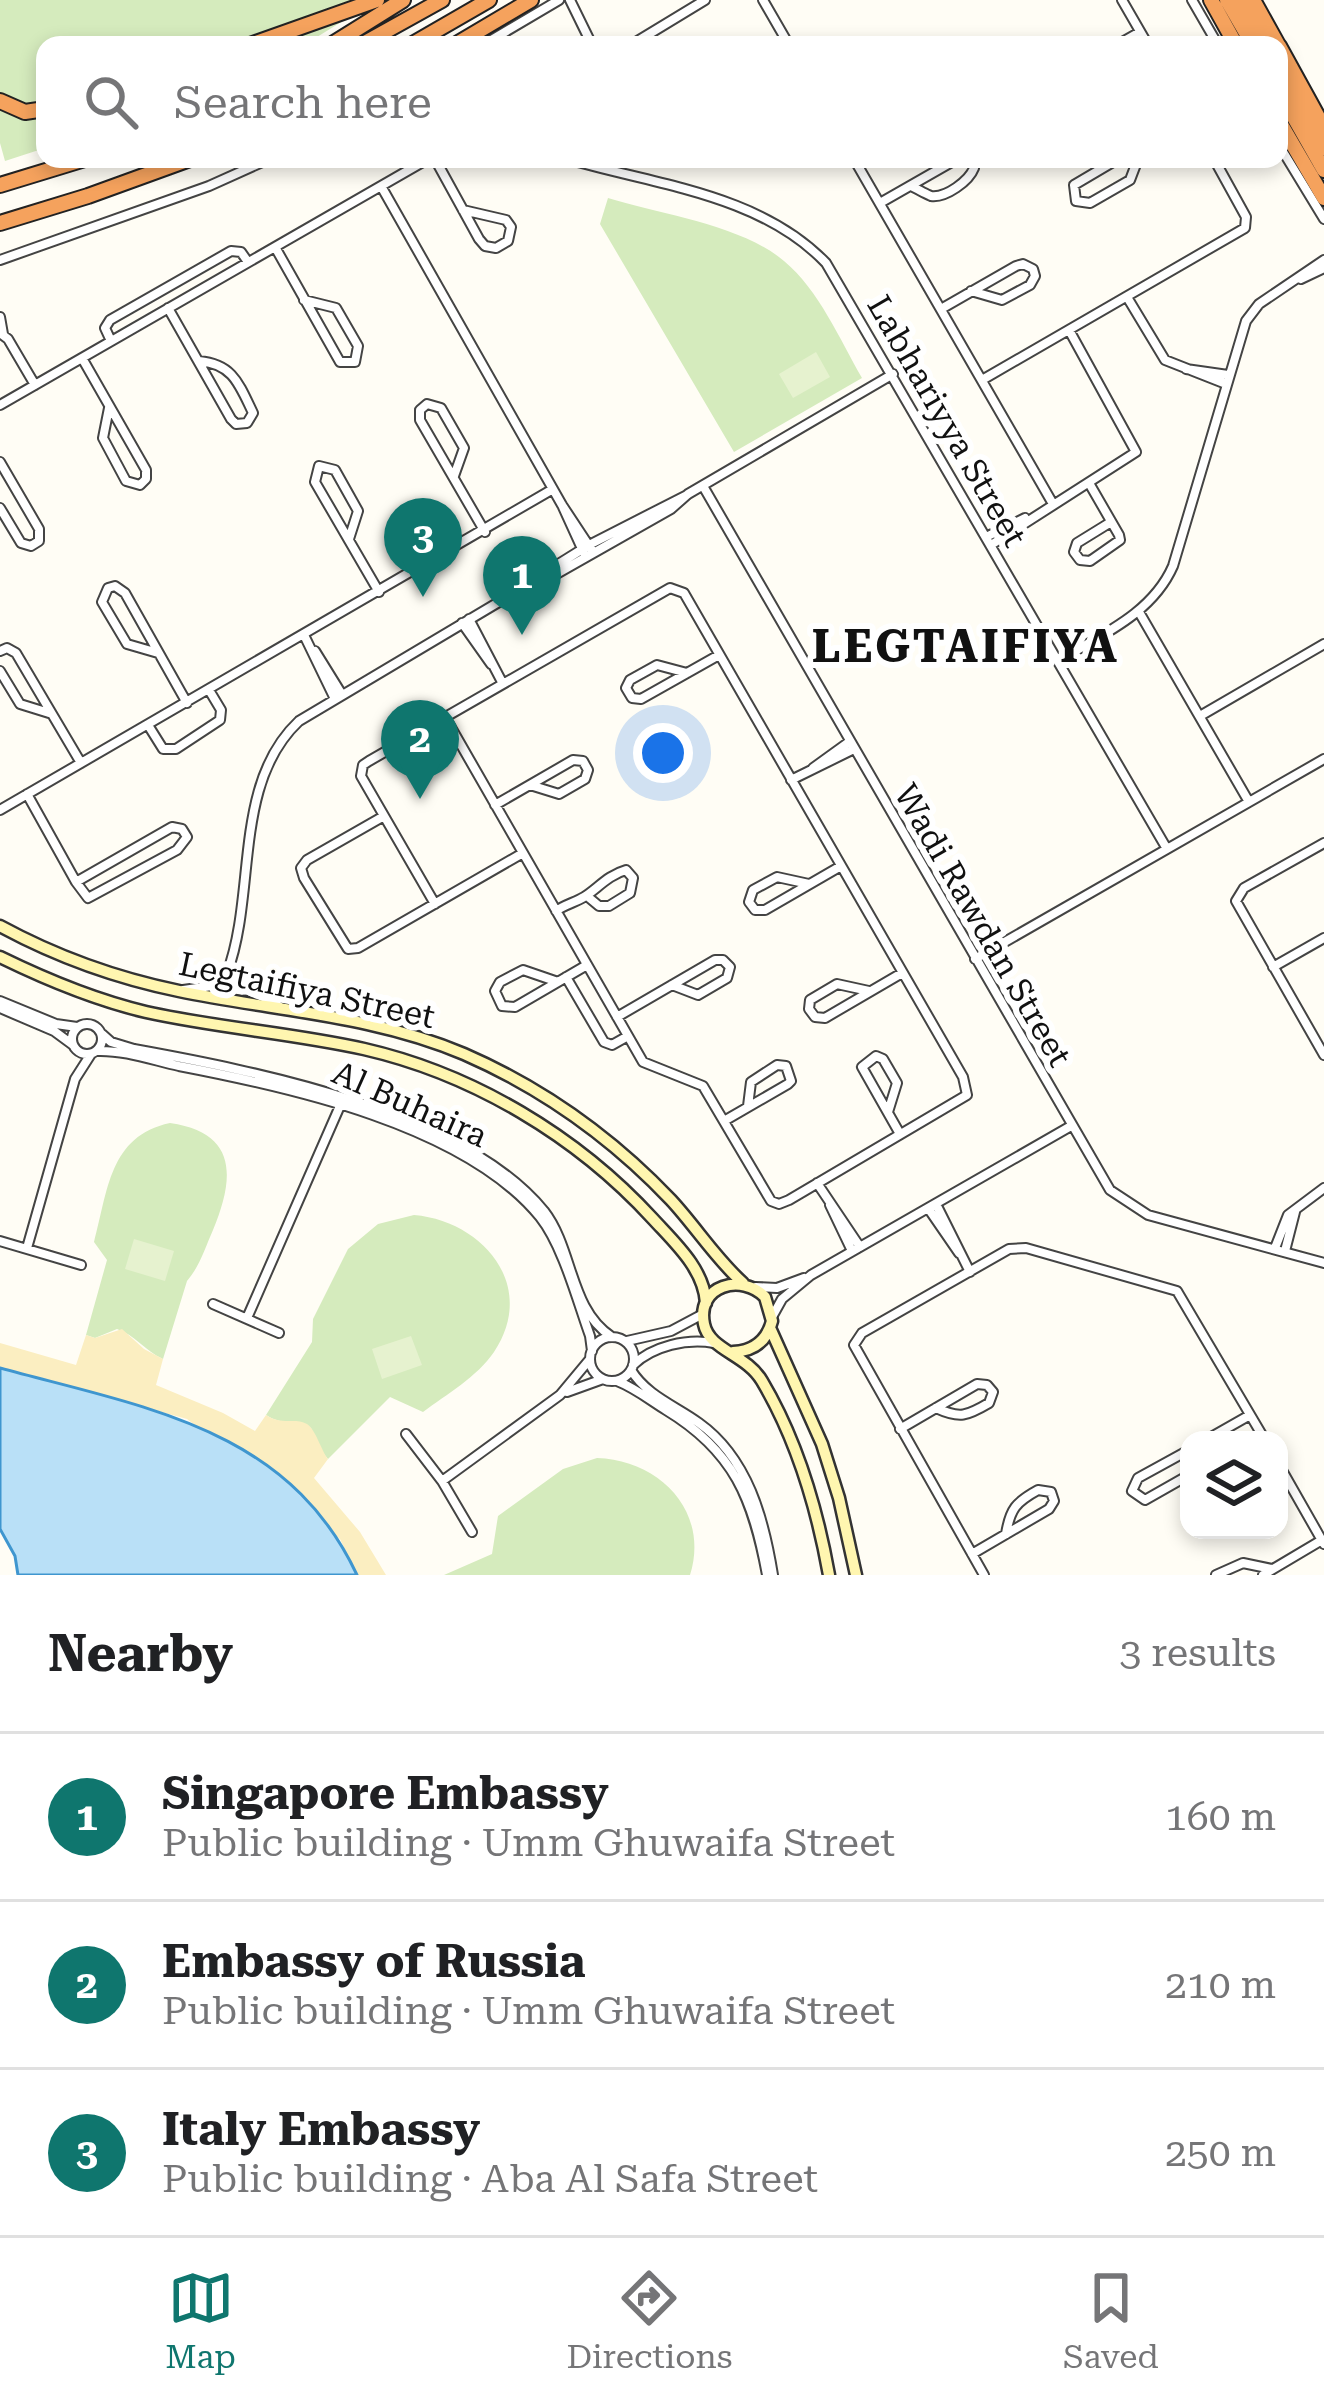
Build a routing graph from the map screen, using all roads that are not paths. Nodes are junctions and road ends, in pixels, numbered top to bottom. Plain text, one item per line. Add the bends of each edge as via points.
1 (377, 0) edge
2 (403, 0) edge
3 (442, 0) edge
4 (489, 0) edge
5 (531, 0) edge
6 (559, 0) edge
7 (570, 0) edge
8 (705, 0) edge
9 (763, 0) edge
10 (1122, 0) edge
11 (1192, 0) edge
12 (1211, 0) edge
13 (1227, 0) edge
14 (1239, 0) edge
15 (1253, 0) edge
16 (1140, 32) junction
17 (275, 36) edge
18 (345, 36) edge
19 (377, 36) edge
20 (427, 36) edge
21 (470, 36) edge
22 (498, 36) edge
23 (588, 36) edge
24 (646, 36) edge
25 (784, 36) edge
26 (1133, 36) edge
27 (1142, 36) edge
28 (1213, 36) edge
29 (1231, 36) edge
30 (1248, 36) edge
31 (1260, 36) edge
32 (1273, 36) edge
33 (1288, 62) edge
34 (1288, 85) edge
35 (0, 101) edge
36 (1288, 107) edge
37 (36, 110) edge
38 (1324, 128) edge
39 (1288, 136) edge
40 (1324, 148) edge
41 (1288, 161) edge
42 (56, 168) edge
43 (165, 168) edge
44 (249, 168) edge
45 (415, 168) edge
46 (438, 168) edge
47 (617, 168) edge
48 (859, 168) edge
49 (941, 168) edge
50 (974, 168) edge
51 (1102, 168) edge
52 (1135, 168) edge
53 (1219, 168) edge
54 (1324, 170) edge
55 (0, 185) edge
56 (381, 186) junction
57 (910, 186) junction
58 (1324, 198) edge
59 (880, 203) junction
60 (464, 210) junction
61 (1324, 219) edge
62 (0, 223) edge
63 (274, 247) junction
64 (0, 260) edge
65 (248, 262) junction
66 (1324, 264) edge
67 (971, 291) junction
68 (1127, 297) junction
69 (304, 300) junction
70 (168, 308) junction
71 (941, 309) junction
72 (0, 317) edge
73 (1069, 330) junction
74 (2, 334) edge
75 (111, 341) junction
76 (82, 358) junction
77 (199, 361) junction
78 (892, 374) junction
79 (982, 380) junction
80 (1227, 380) junction
81 (35, 385) junction
82 (0, 405) edge
83 (110, 408) junction
84 (0, 462) edge
85 (5, 472) junction
86 (454, 476) junction
87 (1089, 483) junction
88 (0, 485) edge
89 (703, 486) junction
90 (553, 489) junction
91 (1053, 504) junction
92 (0, 508) edge
93 (1112, 522) junction
94 (485, 532) junction
95 (349, 539) junction
96 (988, 541) junction
97 (588, 550) junction
98 (379, 592) junction
99 (1139, 612) junction
100 (465, 621) junction
101 (304, 635) junction
102 (1324, 644) edge
103 (0, 651) edge
104 (158, 653) junction
105 (719, 655) junction
106 (1058, 661) junction
107 (0, 670) edge
108 (687, 673) junction
109 (503, 684) junction
110 (209, 690) junction
111 (338, 695) junction
112 (187, 703) junction
113 (51, 713) junction
114 (1200, 716) junction
115 (445, 717) junction
116 (148, 725) junction
117 (852, 745) junction
118 (1324, 759) edge
119 (81, 763) junction
120 (791, 780) junction
121 (530, 785) junction
122 (27, 794) junction
123 (1249, 802) junction
124 (495, 805) junction
125 (0, 810) edge
126 (384, 816) junction
127 (1324, 843) edge
128 (1167, 849) junction
129 (523, 853) junction
130 (841, 866) junction
131 (76, 882) junction
132 (809, 884) junction
133 (587, 896) junction
134 (435, 904) junction
135 (556, 910) junction
136 (0, 926) edge
137 (1324, 938) edge
138 (0, 957) edge
139 (233, 958) junction
140 (975, 959) junction
141 (587, 965) junction
142 (1273, 967) junction
143 (902, 973) junction
144 (562, 979) junction
145 (672, 985) junction
146 (181, 991) junction
147 (869, 992) junction
148 (0, 1005) edge
149 (280, 1007) junction
150 (616, 1017) junction
151 (78, 1027) junction
152 (102, 1034) junction
153 (628, 1036) junction
154 (75, 1047) junction
155 (94, 1053) junction
156 (140, 1054) junction
157 (1324, 1054) edge
158 (75, 1079) junction
159 (343, 1101) junction
160 (748, 1106) junction
161 (888, 1112) junction
162 (724, 1121) junction
163 (1071, 1126) junction
164 (900, 1134) junction
165 (818, 1183) junction
166 (1324, 1188) edge
167 (932, 1206) junction
168 (0, 1241) edge
169 (27, 1249) junction
170 (1280, 1249) junction
171 (856, 1250) junction
172 (564, 1255) junction
173 (1324, 1263) edge
174 (81, 1265) dead end
175 (970, 1272) junction
176 (812, 1275) junction
177 (749, 1285) junction
178 (212, 1304) dead end
179 (705, 1308) junction
180 (247, 1318) junction
181 (771, 1323) junction
182 (671, 1331) junction
183 (279, 1333) dead end
184 (612, 1337) junction
185 (646, 1339) junction
186 (625, 1342) junction
187 (715, 1344) junction
188 (676, 1345) junction
189 (734, 1352) junction
190 (650, 1353) junction
191 (591, 1355) junction
192 (632, 1368) junction
193 (603, 1379) junction
194 (617, 1381) junction
195 (560, 1395) junction
196 (936, 1408) junction
197 (1250, 1415) junction
198 (682, 1416) junction
199 (900, 1429) junction
200 (1222, 1431) edge
201 (1260, 1431) edge
202 (406, 1433) dead end
203 (1180, 1455) edge
204 (1180, 1480) edge
205 (442, 1481) junction
206 (1288, 1481) edge
207 (472, 1532) dead end
208 (1006, 1534) junction
209 (1323, 1542) edge
210 (972, 1554) junction
211 (1274, 1569) junction
212 (770, 1575) edge
213 (829, 1575) edge
214 (856, 1575) edge
215 (984, 1575) edge
216 (1216, 1575) edge
217 (1264, 1575) edge

1 - 17 highway
2 - 18 highway
3 - 19 highway
4 - 20 highway
5 - 21 highway
6 - 22 street
7 - 23 street
8 - 24 street
9 - 25 street
10 - 16 street
11 - 28 street
12 - 29 highway
13 - 30 highway
14 - 31 highway
15 - 32 highway
16 - 26 street
16 - 27 street
33 - 38 highway
34 - 40 highway
35 - 37 highway
36 - 54 highway
39 - 58 highway
41 - 61 street
42 - 55 highway
43 - 62 highway
44 - 64 street
45 - 56 street
46 - 60 street
47 - 78 street, Labhariyya Street via 781,225 826,263
48 - 59 street
49 - 57 street
50 - 57 street via 940,195
51 - 52 street via 1074,184 1076,200 1090,203 1130,180
53 - 68 street via 1245,228
56 - 63 street
56 - 90 street
57 - 59 street
59 - 71 street
60 - 60 street via 506,220 510,237 485,246
63 - 65 street
63 - 69 street
65 - 70 street
65 - 75 street via 231,251 130,309 107,323
66 - 80 street via 1252,312
67 - 67 street via 1003,300 1030,284 1034,269 1016,266
67 - 71 street
68 - 73 street
68 - 80 street via 1161,356
69 - 69 street via 336,308 358,346 356,362 340,362
70 - 75 street
70 - 77 street
71 - 79 street
72 - 74 street
73 - 79 street
73 - 87 street via 1136,447 1132,458
74 - 81 street
75 - 76 street
76 - 81 street
76 - 83 street
77 - 77 street via 228,369 253,412 247,424 231,419
78 - 89 street
78 - 96 street, Labhariyya Street
79 - 91 street
80 - 99 street via 1174,566
81 - 82 street
83 - 83 street via 103,438 128,483 140,485 146,470
84 - 85 street
85 - 88 street
85 - 92 street via 39,541 22,543
86 - 86 street via 464,448 440,408 428,404 421,420
86 - 94 street
87 - 91 street
87 - 93 street
89 - 97 street
89 - 117 street, Wadi Rawdan Street
90 - 94 street
90 - 97 street
91 - 96 street
93 - 93 street via 1079,541 1076,556 1087,562 1118,544
94 - 98 street
95 - 95 street via 358,511 335,470 319,466 315,482
95 - 98 street
96 - 106 street, Labhariyya Street
97 - 100 street
98 - 101 street
99 - 106 street
99 - 114 street
100 - 109 street
100 - 111 street
101 - 110 street
101 - 111 street
102 - 114 street
103 - 113 street via 16,653
104 - 104 street via 123,639 102,602 108,588 125,592
104 - 112 street
105 - 108 street
105 - 109 street via 673,587
105 - 120 street
106 - 128 street, Labhariyya Street
107 - 113 street via 20,704
108 - 108 street via 657,665 626,688 640,699
109 - 115 street
110 - 112 street
110 - 116 street via 220,720 176,749 163,748
111 - 139 street via 291,728 267,765
112 - 116 street
113 - 119 street
114 - 123 street
115 - 124 street
115 - 126 street via 362,765
116 - 119 street
117 - 120 street
117 - 140 street, Wadi Rawdan Street
118 - 123 street
119 - 122 street
120 - 130 street
121 - 121 street via 559,794 588,770 578,758
121 - 124 street
122 - 125 street
122 - 131 street
123 - 128 street
124 - 129 street
126 - 134 street
126 - 134 street via 302,866 343,946 354,950
127 - 142 street via 1237,897
128 - 140 street
129 - 134 street
129 - 135 street
130 - 132 street
130 - 143 street
131 - 131 street via 96,897 187,837 172,827
132 - 132 street via 781,875 753,890 749,902 765,910
133 - 133 street via 609,906 630,893 633,878 617,872
133 - 135 street
135 - 141 street
136 - 146 street, Legtaifiya Street via 89,967
137 - 142 street
138 - 179 street, Legtaifiya Street via 143,1011 363,1049 466,1084 548,1130 630,1195 694,1268
139 - 146 street via 218,983
139 - 149 street via 239,986
140 - 163 street, Wadi Rawdan Street
141 - 144 street
141 - 150 street
142 - 157 street
143 - 147 street
143 - 164 street via 968,1089
144 - 144 street via 518,971 498,984 496,996 515,1007
144 - 153 street via 604,1042
145 - 145 street via 698,994 727,978 730,967 715,960
145 - 150 street
146 - 149 street, Legtaifiya Street
147 - 147 street via 837,984 810,1000 809,1009 824,1018
148 - 151 street, Al Buhaira
148 - 154 street, Al Buhaira
149 - 177 street, Legtaifiya Street via 404,1032 535,1091 634,1164
150 - 153 street
151 - 152 street, Al Buhaira via 92,1024
151 - 154 street
152 - 155 street
152 - 156 street, Al Buhaira
153 - 162 street via 646,1066 703,1086
154 - 155 street, Al Buhaira
154 - 158 street
155 - 156 street, Al Buhaira
155 - 158 street
156 - 159 street, Al Buhaira
158 - 169 street
159 - 172 street, Al Buhaira via 498,1175
159 - 180 street
160 - 160 street via 751,1082 786,1066 791,1081
160 - 162 street
161 - 161 street via 897,1083 876,1056 862,1066
161 - 164 street
162 - 165 street via 771,1201
163 - 167 street
163 - 170 street, Wadi Rawdan Street via 1110,1190 1134,1208
164 - 165 street
165 - 171 street
166 - 170 street via 1286,1218
167 - 171 street
167 - 175 street
168 - 169 street
169 - 174 street
170 - 173 street, Wadi Rawdan Street
171 - 176 street
172 - 184 street, Al Buhaira via 586,1312
172 - 191 street, Al Buhaira
175 - 197 street via 1019,1247 1170,1288 1188,1305
175 - 199 street via 856,1338
176 - 177 street via 778,1288
176 - 181 street via 782,1299
177 - 179 street via 724,1285
177 - 181 street via 769,1303
178 - 180 street
179 - 182 street
179 - 187 street
180 - 183 street
181 - 189 street via 756,1346
181 - 214 street via 822,1444
182 - 185 street
182 - 188 street
184 - 186 street
184 - 191 street
185 - 186 street
185 - 190 street
186 - 192 street
187 - 188 street
187 - 189 street
188 - 190 street
189 - 213 street via 761,1379 784,1423
190 - 192 street
191 - 193 street
191 - 195 street
192 - 194 street
192 - 198 street
193 - 194 street
193 - 195 street
194 - 198 street
195 - 205 street
196 - 196 street via 966,1417 993,1392 976,1384
196 - 199 street
197 - 200 street
197 - 201 street
198 - 212 street via 720,1451 750,1497
199 - 210 street
202 - 205 street
203 - 204 street via 1138,1478 1132,1491 1145,1500
205 - 207 street
206 - 209 street
208 - 208 street via 1017,1502 1051,1492 1049,1509
208 - 210 street
209 - 211 street
210 - 215 street
211 - 216 street via 1239,1563
211 - 217 street

